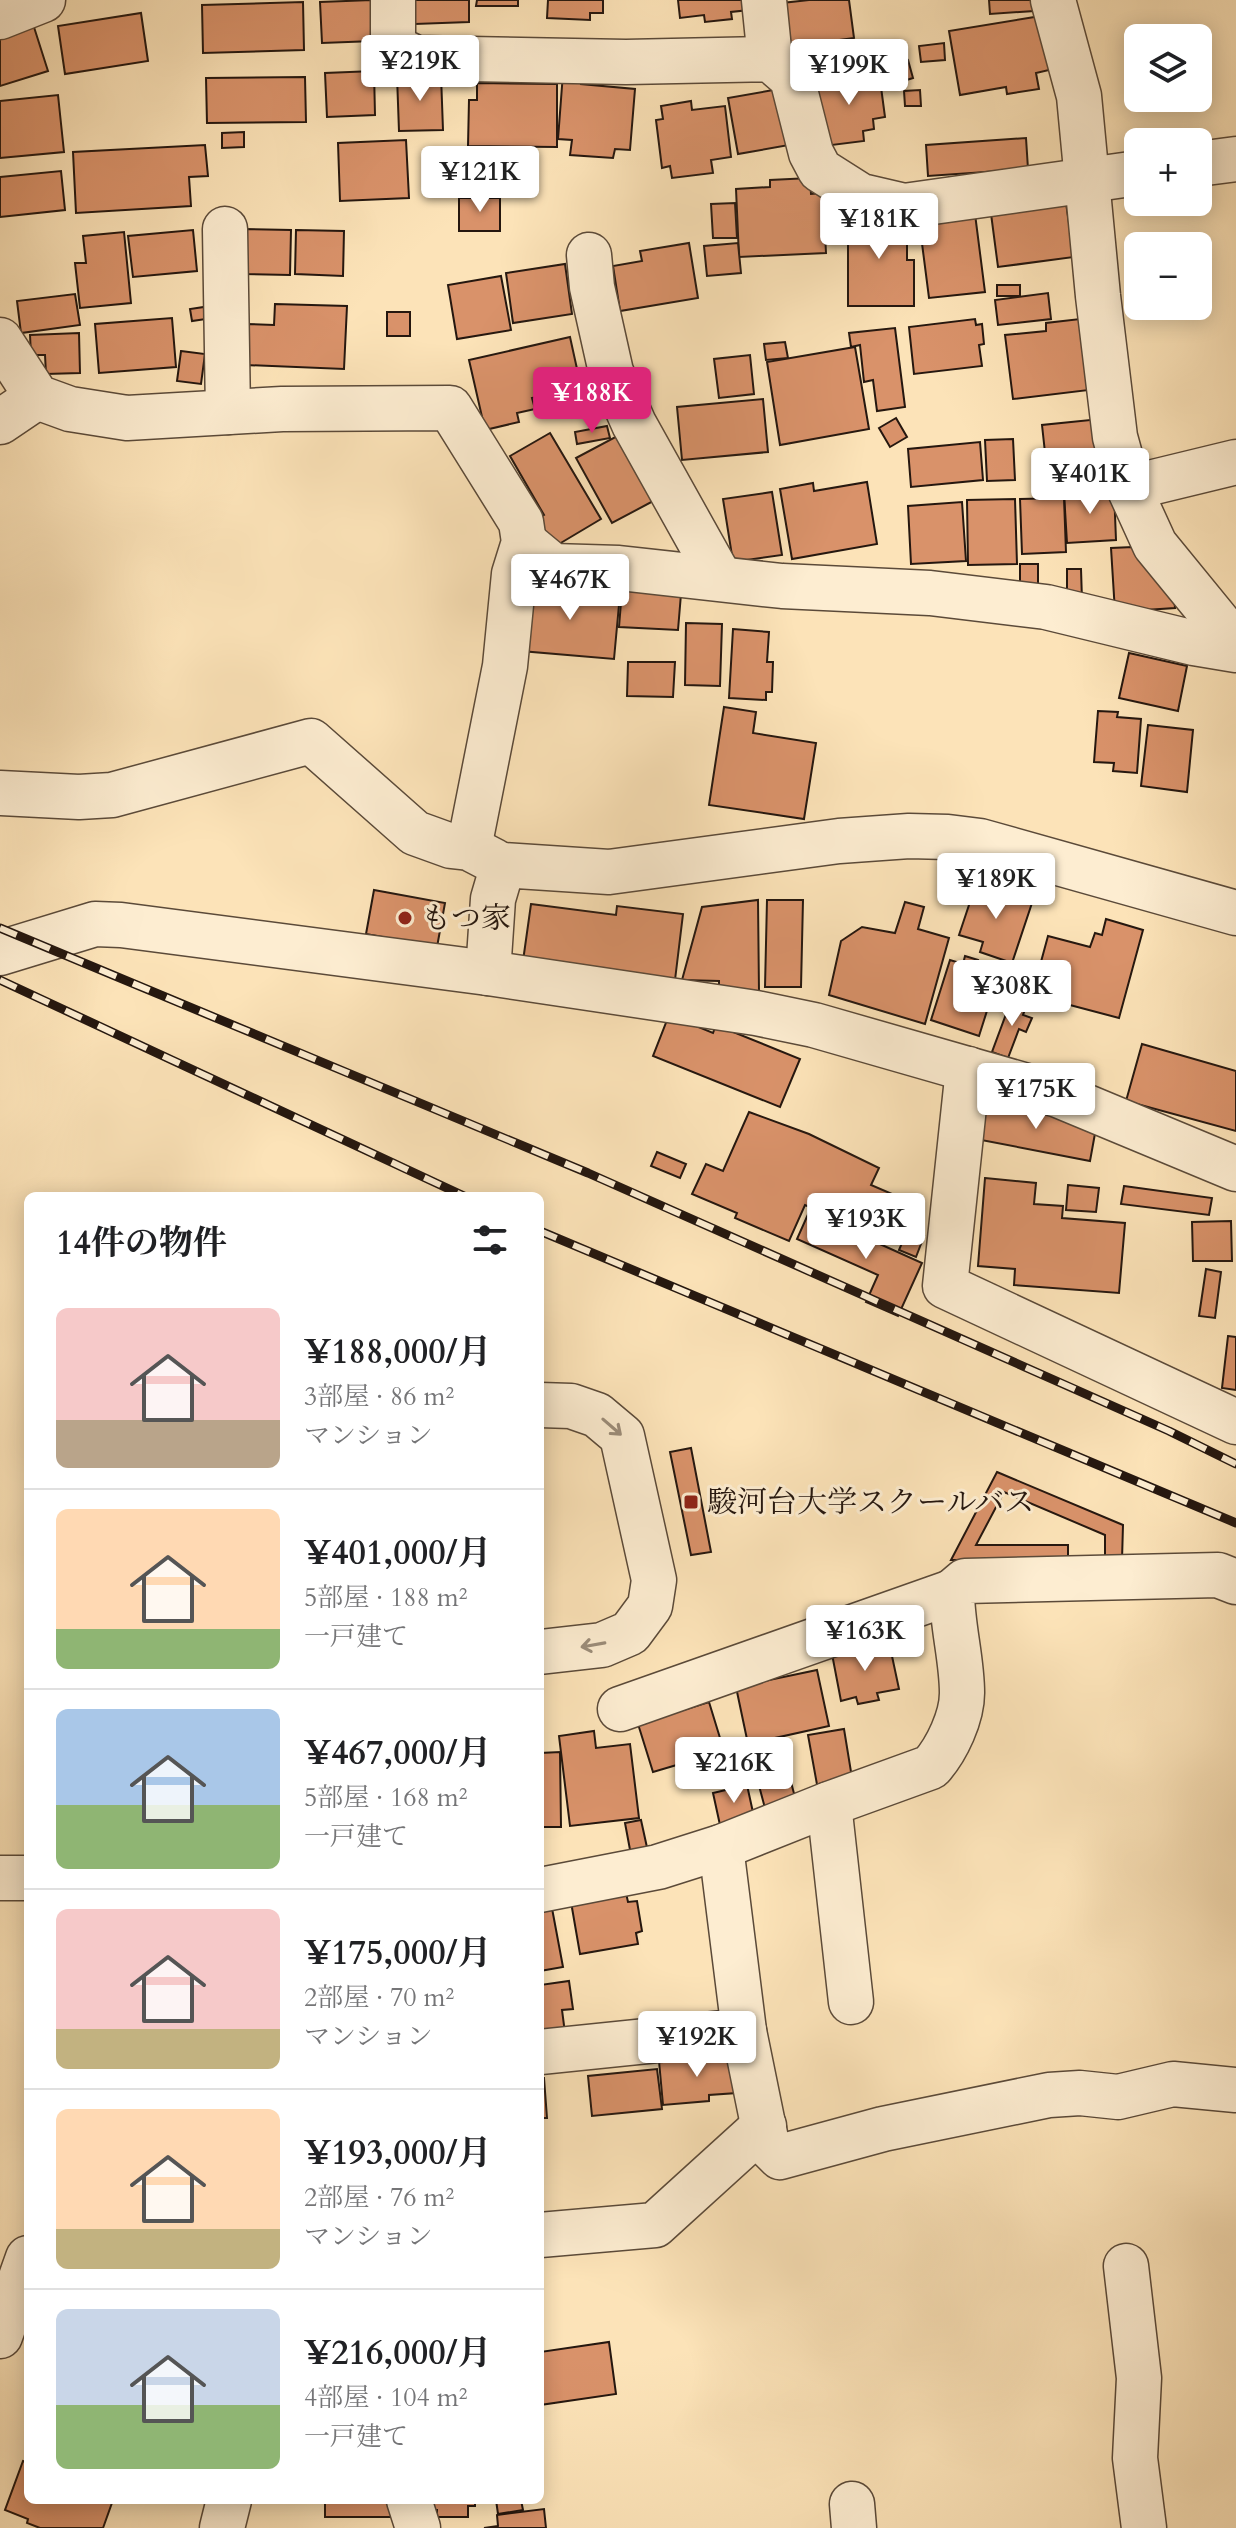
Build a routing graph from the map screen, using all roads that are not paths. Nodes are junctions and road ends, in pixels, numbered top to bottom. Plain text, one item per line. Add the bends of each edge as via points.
1 (43, 0) edge
2 (393, 0) edge
3 (764, 0) edge
4 (1053, 0) edge
5 (0, 17) edge
6 (770, 59) junction
7 (1236, 159) edge
8 (1212, 162) edge
9 (1124, 175) edge
10 (1087, 180) junction
11 (225, 229) dead end
12 (589, 255) dead end
13 (0, 340) edge
14 (37, 397) junction
15 (228, 412) junction
16 (0, 422) edge
17 (1236, 462) edge
18 (1129, 488) junction
19 (524, 542) junction
20 (720, 578) junction
21 (1236, 644) edge
22 (1236, 650) edge
23 (0, 793) edge
24 (486, 857) junction
25 (1236, 913) edge
26 (0, 953) edge
27 (488, 973) junction
28 (968, 1069) junction
29 (1236, 1169) edge
30 (544, 1405) edge
31 (1236, 1422) edge
32 (1236, 1582) edge
33 (952, 1592) junction
34 (544, 1652) edge
35 (620, 1709) dead end
36 (829, 1804) junction
37 (721, 1847) junction
38 (0, 1878) edge
39 (24, 1878) edge
40 (544, 1889) edge
41 (851, 2002) dead end
42 (744, 2031) junction
43 (544, 2052) edge
44 (1236, 2090) edge
45 (764, 2126) junction
46 (544, 2235) edge
47 (1126, 2266) dead end
48 (24, 2269) edge
49 (0, 2336) edge
50 (228, 2504) edge
51 (410, 2504) edge
52 (222, 2528) edge
53 (418, 2528) edge
54 (1144, 2528) edge

1 - 5 street
2 - 6 street via 393,47 416,58
3 - 6 street
4 - 10 street via 1079,96
6 - 10 street via 792,78 820,170 861,196 904,206
7 - 8 street
9 - 10 street
10 - 18 street via 1115,437
11 - 15 street
12 - 20 street via 611,372
13 - 14 street
14 - 15 street via 70,409 127,418
14 - 16 street
15 - 19 street via 450,408 521,522
17 - 18 street
18 - 21 street via 1155,545
19 - 20 street via 553,566
19 - 24 street via 514,574
20 - 22 street via 1046,607
23 - 24 street via 112,795 311,741 415,833
24 - 25 street via 609,872 839,841 948,837 980,841
24 - 27 street via 493,899
26 - 27 street via 95,924 121,925
27 - 28 street via 756,1013
28 - 29 street via 1058,1095
28 - 31 street via 945,1286
30 -> 34 street via 571,1406 597,1415 622,1436 654,1580 650,1606 630,1633 602,1645
32 - 33 street via 1218,1575 965,1581
33 - 35 street
33 - 36 street via 962,1693 942,1755 931,1767
36 - 37 street
36 - 41 street
37 - 40 street via 658,1867
37 - 42 street
38 - 39 street
42 - 43 street
42 - 45 street
44 - 45 street via 1173,2084 1118,2097 1049,2095 883,2129 780,2157 767,2144
45 - 46 street via 655,2225
47 - 54 street via 1139,2378 1135,2458
48 - 49 street
50 - 52 street
51 - 53 street

